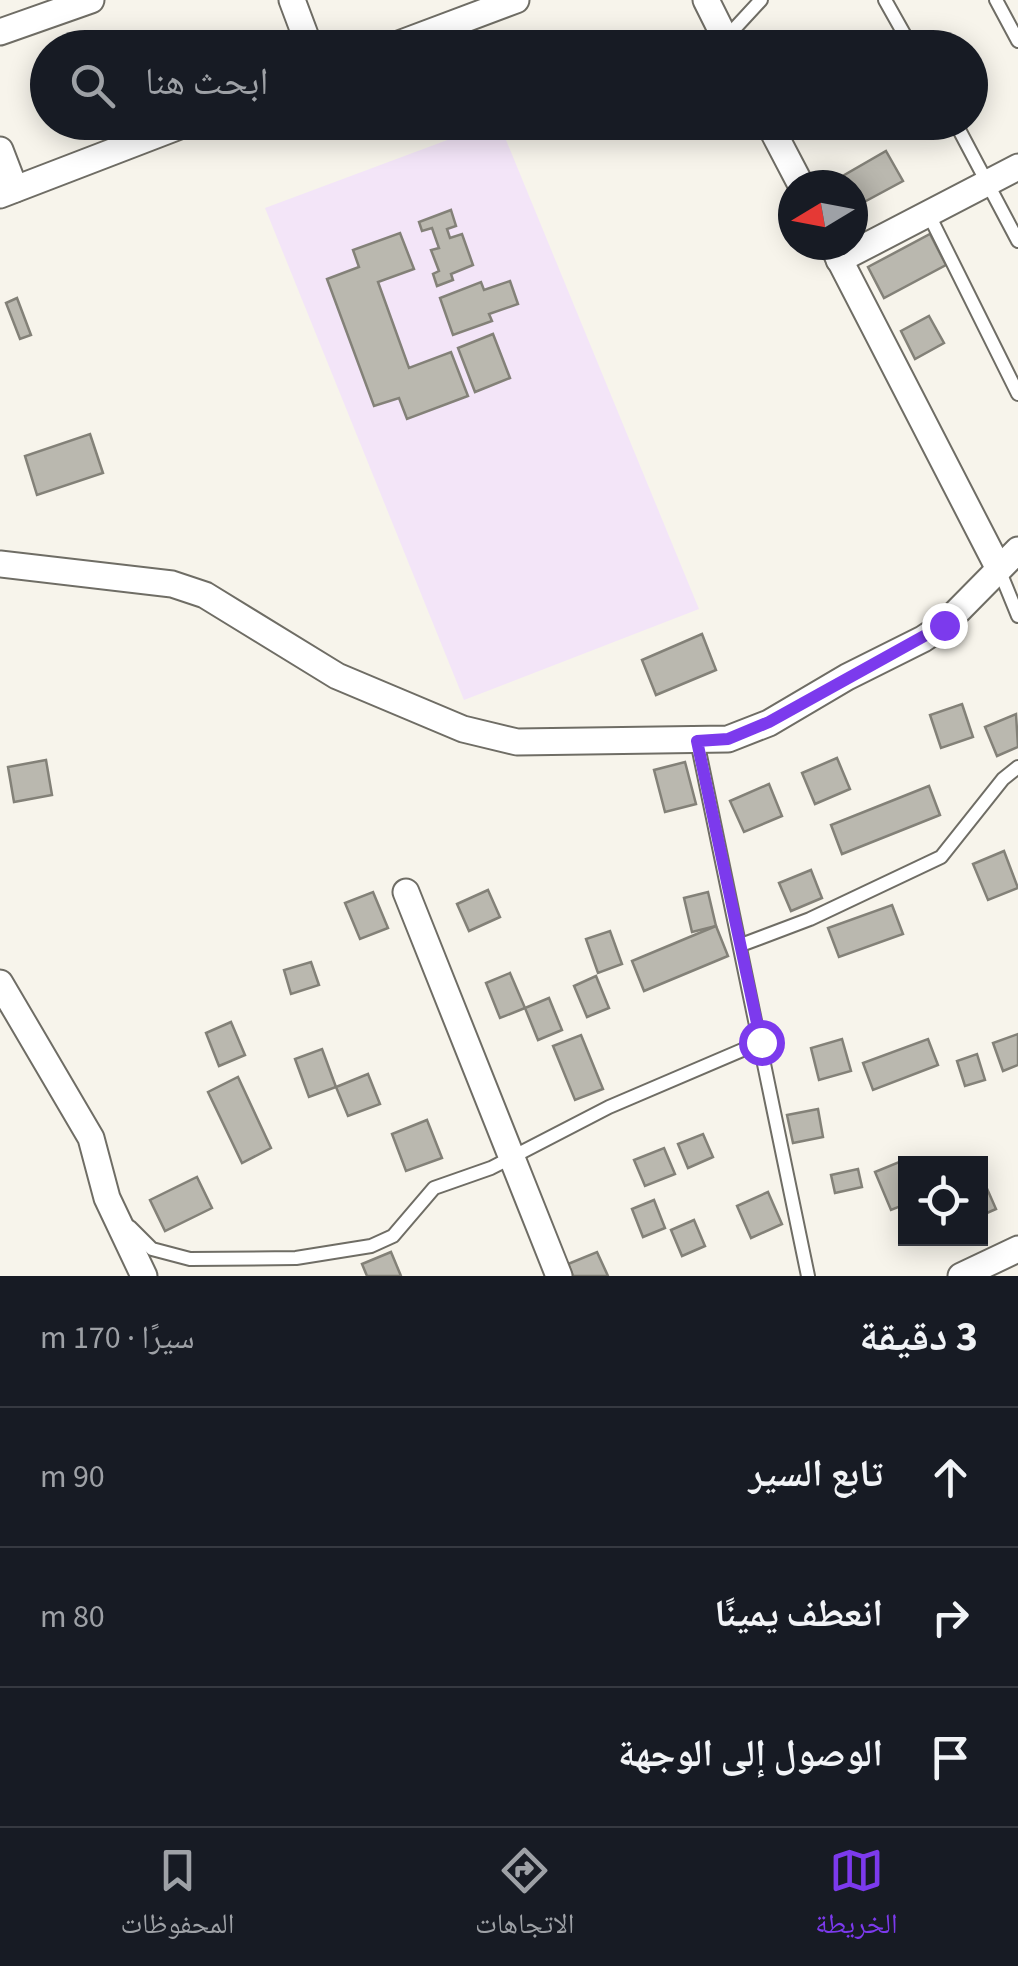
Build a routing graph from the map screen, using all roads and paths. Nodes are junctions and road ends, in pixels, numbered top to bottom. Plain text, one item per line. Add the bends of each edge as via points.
1 (90, 0) edge
2 (292, 0) edge
3 (516, 0) edge
4 (706, 0) edge
5 (762, 0) edge
6 (885, 0) edge
7 (996, 0) edge
8 (303, 30) edge
9 (436, 30) edge
10 (721, 30) edge
11 (738, 30) edge
12 (902, 30) edge
13 (0, 32) edge
14 (1018, 41) edge
15 (143, 140) edge
16 (777, 140) edge
17 (965, 140) edge
18 (0, 150) edge
19 (1018, 168) edge
20 (793, 170) edge
21 (988, 181) junction
22 (7, 192) edge
23 (928, 213) junction
24 (868, 239) edge
25 (1018, 241) edge
26 (840, 260) edge
27 (1018, 394) edge
28 (1018, 550) edge
29 (0, 564) edge
30 (998, 567) junction
31 (1018, 616) edge
32 (697, 741) junction
33 (1018, 767) edge
34 (406, 892) dead end
35 (741, 945) junction
36 (0, 983) edge
37 (761, 1042) junction
38 (512, 1157) junction
39 (106, 1198) junction
40 (1018, 1249) edge
41 (144, 1276) edge
42 (559, 1276) edge
43 (808, 1276) edge
44 (961, 1276) edge

1 - 13 street
2 - 8 street
3 - 9 street
4 - 10 street
5 - 11 lane
6 - 12 lane
7 - 14 lane
15 - 22 street
16 - 20 street
17 - 21 lane
18 - 22 street
19 - 21 street
21 - 23 street
21 - 25 lane
23 - 24 street
23 - 27 lane
26 - 30 street
28 - 30 street
29 - 32 street via 172,584 205,595 337,676 493,737
30 - 31 lane
30 - 32 street via 923,639 769,722 728,739
32 - 35 lane
33 - 35 lane via 941,858
34 - 38 street
35 - 37 lane
36 - 39 street via 91,1138
37 - 38 lane
37 - 43 lane
38 - 39 lane via 434,1188 381,1242 296,1258 173,1257 152,1250
38 - 42 street
39 - 41 street
40 - 44 street

